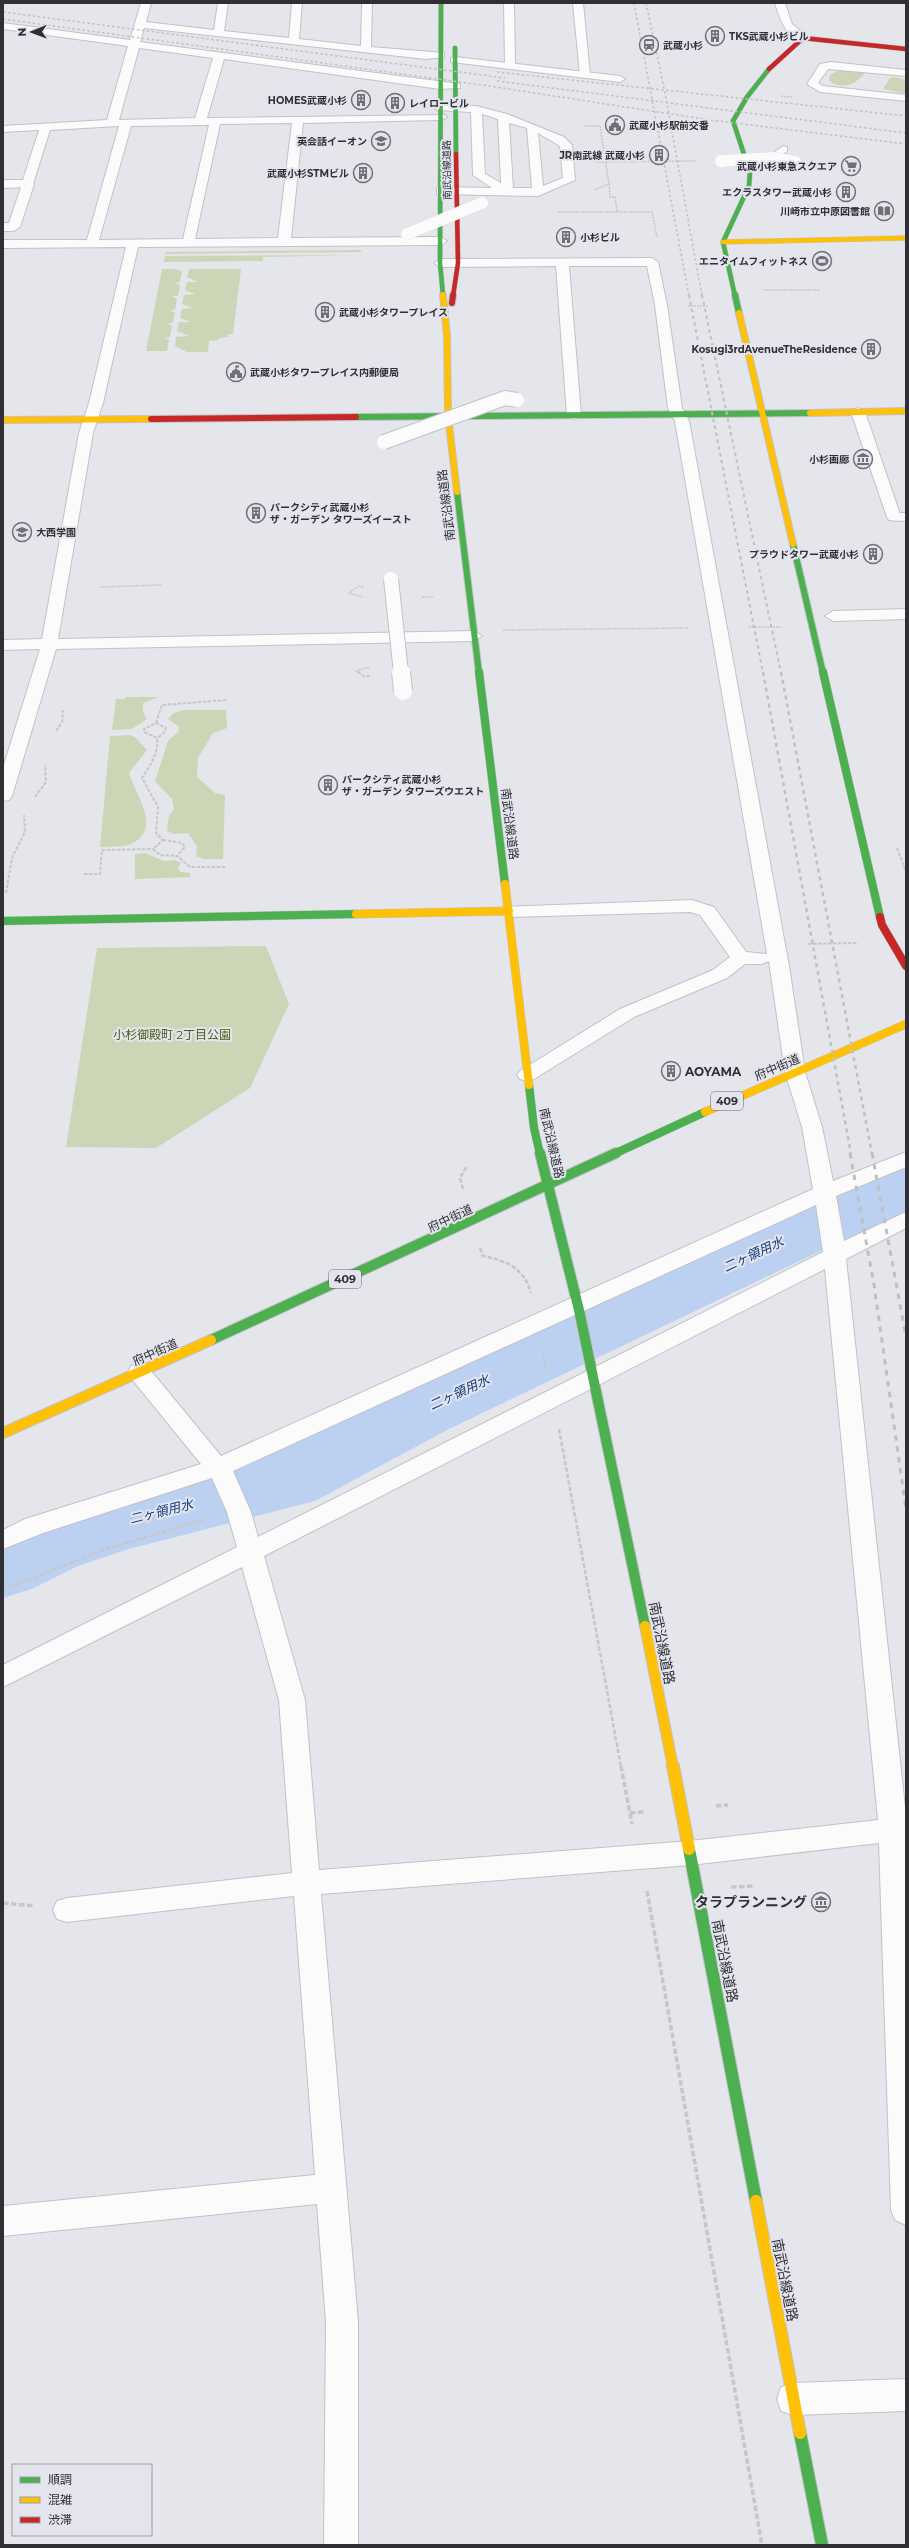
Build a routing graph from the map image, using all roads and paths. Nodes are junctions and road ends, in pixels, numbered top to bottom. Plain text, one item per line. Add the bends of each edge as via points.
1 (146, 3) edge
2 (223, 3) edge
3 (297, 3) edge
4 (367, 3) edge
5 (441, 3) edge
6 (509, 3) edge
7 (578, 3) edge
8 (780, 3) edge
9 (142, 25) junction
10 (3, 26) edge
11 (219, 33) junction
12 (803, 38) junction
13 (294, 42) junction
14 (454, 42) dead end
15 (135, 45) junction
16 (906, 49) edge
17 (366, 50) junction
18 (440, 56) junction
19 (219, 57) junction
20 (455, 60) junction
21 (510, 66) junction
22 (906, 73) edge
23 (585, 75) junction
24 (620, 79) dead end
25 (440, 86) junction
26 (456, 86) junction
27 (906, 98) edge
28 (456, 108) junction
29 (476, 109) junction
30 (441, 112) junction
31 (503, 116) junction
32 (298, 120) junction
33 (200, 121) junction
34 (215, 121) junction
35 (112, 123) junction
36 (126, 123) junction
37 (46, 126) junction
38 (532, 126) junction
39 (3, 129) edge
40 (783, 149) dead end
41 (668, 158) dead end
42 (773, 158) junction
43 (669, 161) junction
44 (721, 161) joint
45 (606, 162) dead end
46 (795, 162) dead end
47 (3, 184) edge
48 (28, 184) junction
49 (609, 184) dead end
50 (441, 191) junction
51 (458, 191) junction
52 (506, 192) junction
53 (538, 192) junction
54 (482, 203) dead end
55 (617, 212) dead end
56 (3, 227) edge
57 (407, 234) dead end
58 (906, 238) edge
59 (441, 241) junction
60 (284, 242) junction
61 (723, 242) junction
62 (92, 243) junction
63 (133, 243) junction
64 (188, 243) junction
65 (3, 244) edge
66 (440, 263) junction
67 (458, 263) junction
68 (562, 263) junction
69 (757, 290) dead end
70 (820, 290) dead end
71 (448, 336) junction
72 (516, 400) dead end
73 (906, 411) edge
74 (858, 412) junction
75 (762, 413) junction
76 (574, 415) junction
77 (680, 415) junction
78 (448, 416) junction
79 (3, 420) edge
80 (90, 420) junction
81 (384, 442) dead end
82 (900, 517) edge
83 (391, 579) dead end
84 (161, 585) dead end
85 (100, 587) dead end
86 (906, 614) edge
87 (833, 616) dead end
88 (718, 627) junction
89 (789, 627) dead end
90 (503, 630) dead end
91 (474, 636) junction
92 (3, 645) edge
93 (49, 645) junction
94 (403, 691) dead end
95 (227, 700) dead end
96 (156, 723) junction
97 (157, 738) junction
98 (3, 796) edge
99 (163, 840) junction
100 (153, 849) junction
101 (176, 856) junction
102 (225, 867) dead end
103 (84, 874) dead end
104 (509, 911) junction
105 (3, 922) edge
106 (857, 943) dead end
107 (802, 944) dead end
108 (740, 958) junction
109 (760, 958) dead end
110 (906, 966) edge
111 (906, 1024) edge
112 (795, 1072) junction
113 (527, 1075) junction
114 (906, 1159) edge
115 (550, 1184) junction
116 (825, 1199) junction
117 (906, 1219) edge
118 (834, 1247) junction
119 (579, 1306) junction
120 (592, 1368) junction
121 (139, 1372) junction
122 (3, 1432) edge
123 (221, 1471) junction
124 (239, 1512) junction
125 (3, 1540) edge
126 (250, 1554) junction
127 (3, 1590) edge
128 (3, 1677) edge
129 (899, 1829) edge
130 (690, 1853) junction
131 (307, 1883) junction
132 (67, 1910) dead end
133 (331, 2188) junction
134 (906, 2210) edge
135 (3, 2221) edge
136 (906, 2395) edge
137 (793, 2399) junction
138 (341, 2545) edge
139 (822, 2545) edge

1 - 9 street
2 - 11 street
3 - 13 street
4 - 17 street
5 - 18 main road, 南武沿線道路
6 - 21 street
7 - 23 street
8 - 12 street via 787,25
9 - 11 street
9 - 15 street
10 - 15 street
11 - 13 street
12 - 16 main road
12 - 61 main road via 791,47 749,93 733,121 750,172 749,186
13 - 17 street
14 - 20 main road, 南武沿線道路
15 - 19 street
15 - 35 street
17 - 18 street
18 - 25 main road, 南武沿線道路
19 - 25 street
19 - 33 street
20 - 21 street
20 - 26 main road, 南武沿線道路
21 - 23 street
22 - 27 street via 831,65 824,66 812,84 820,88
23 - 24 street
25 - 26 street
25 - 30 main road, 南武沿線道路
26 - 28 main road, 南武沿線道路
28 - 29 street
28 - 30 street
28 - 51 main road, 南武沿線道路
29 - 31 street
29 - 52 street via 479,175
30 - 32 street
30 - 50 main road, 南武沿線道路
31 - 38 street
31 - 52 street
32 - 34 street
32 - 60 street
33 - 34 street
33 - 36 street
34 - 64 street
35 - 36 street
35 - 37 street
36 - 62 street
37 - 39 street
37 - 48 street
38 - 53 street
38 - 53 street via 560,139 566,146 569,180
40 - 42 street
41 - 43 path, bridge
42 - 44 street, bridge
42 - 46 street, bridge
43 - 44 path, bridge
43 - 45 path, bridge
47 - 48 street
48 - 56 street via 14,227
49 - 55 path via 610,197 615,197
50 - 51 street
50 - 59 main road, 南武沿線道路
51 - 52 street
51 - 67 main road, 南武沿線道路
52 - 53 street
54 - 57 street, bridge
58 - 61 main road
59 - 60 street
59 - 66 main road, 南武沿線道路
60 - 64 street
61 - 75 main road
62 - 63 street
62 - 65 street
63 - 64 street
63 - 80 street
66 - 67 street
66 - 71 main road, 南武沿線道路
67 - 68 street
67 - 71 main road, 南武沿線道路
68 - 76 street
68 - 77 street via 652,262 661,305 675,408
69 - 70 path
71 - 78 main road, 南武沿線道路
72 - 81 street, bridge via 492,398 409,436
73 - 74 main road
74 - 75 main road
74 - 82 street
75 - 77 main road
75 - 110 main road via 882,925
76 - 77 main road
76 - 78 main road
77 - 88 street
78 - 80 main road
78 - 91 main road, 南武沿線道路
79 - 80 main road
80 - 93 street
83 - 94 street, bridge
84 - 85 path
86 - 87 street
88 - 89 path
88 - 90 path
88 - 112 street via 779,966
91 - 93 street
91 - 104 main road, 南武沿線道路
92 - 93 street
93 - 98 street
95 - 96 path via 162,705
96 - 97 path via 166,728
96 - 97 path via 144,732
97 - 99 path via 156,754 142,778 158,807 156,833
99 - 100 path
99 - 101 path via 182,843 185,847
100 - 101 path via 160,854
100 - 103 path via 102,850 100,874
101 - 102 path via 190,867
104 - 105 main road
104 - 108 street via 692,906 707,911
104 - 113 main road, 南武沿線道路
106 - 107 path
108 - 109 street
108 - 113 street via 720,974 627,1014
111 - 112 main road, 府中街道 / 409
112 - 115 main road, 府中街道 / 409 via 642,1139
112 - 116 street via 812,1127
113 - 115 main road, 南武沿線道路 via 534,1128
114 - 116 street
115 - 119 main road, 南武沿線道路
115 - 121 main road, 府中街道 / 409
116 - 118 street
116 - 119 street
117 - 118 street
118 - 120 street
118 - 129 street
119 - 120 main road, 南武沿線道路
119 - 123 street
120 - 126 street
120 - 130 main road, 南武沿線道路
121 - 122 main road, 府中街道 / 409
121 - 123 street
123 - 124 street
123 - 125 street via 34,1526
124 - 126 street
124 - 127 path via 159,1530 109,1546
126 - 128 street
126 - 131 street via 292,1700
129 - 130 street
129 - 134 street
130 - 131 street
130 - 137 main road, 南武沿線道路
131 - 132 street
131 - 133 street
133 - 135 street
133 - 138 street via 342,2322
136 - 137 street
137 - 139 main road, 南武沿線道路

